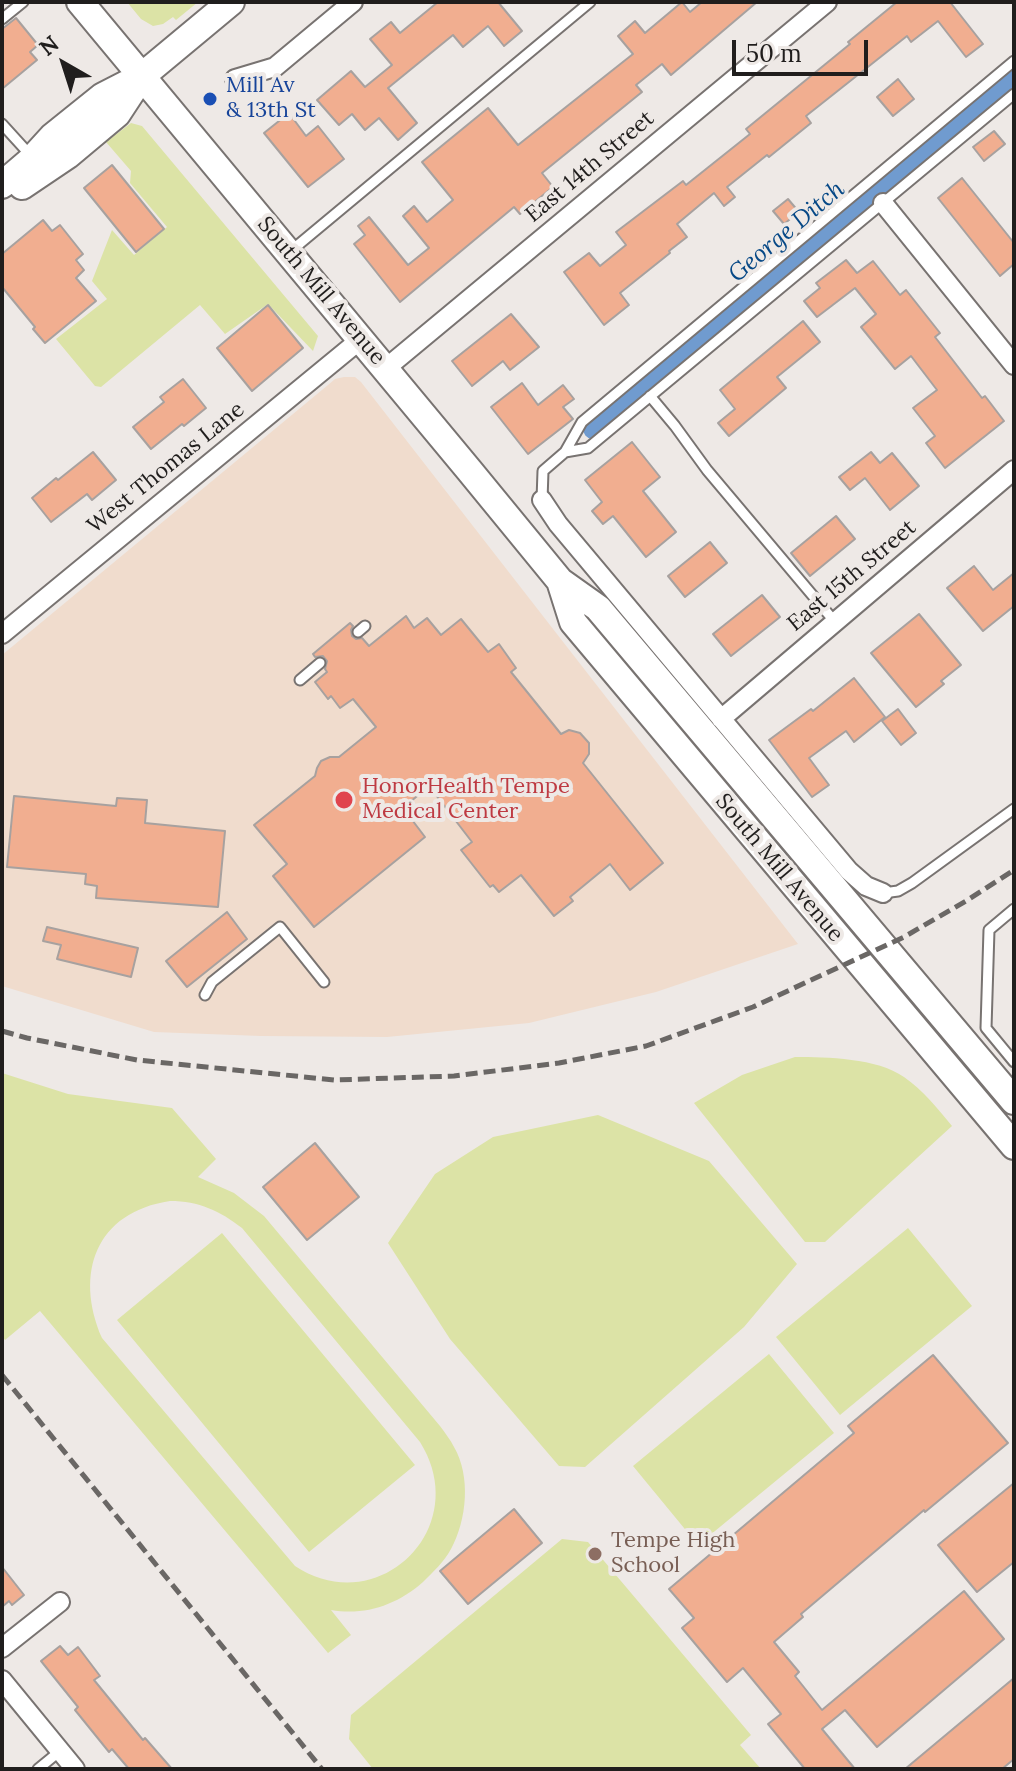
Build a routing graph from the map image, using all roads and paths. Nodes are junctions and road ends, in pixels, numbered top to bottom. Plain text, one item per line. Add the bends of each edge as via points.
1 (23, 2) edge
2 (80, 2) edge
3 (231, 2) edge
4 (353, 2) edge
5 (590, 2) edge
6 (827, 2) edge
7 (332, 8) edge
8 (2, 19) edge
9 (1014, 61) edge
10 (142, 76) junction
11 (235, 79) dead end
12 (1014, 94) edge
13 (4, 127) edge
14 (33, 158) junction
15 (7, 184) edge
16 (883, 203) junction
17 (289, 252) junction
18 (361, 339) junction
19 (1014, 365) edge
20 (385, 369) junction
21 (650, 396) junction
22 (565, 452) junction
23 (1014, 470) edge
24 (542, 500) joint
25 (560, 581) junction
26 (835, 622) junction
27 (2, 634) edge
28 (320, 663) dead end
29 (300, 680) dead end
30 (721, 719) junction
31 (1014, 809) edge
32 (883, 893) joint
33 (1014, 909) edge
34 (324, 982) dead end
35 (205, 995) dead end
36 (1014, 1062) edge
37 (1014, 1101) edge
38 (1014, 1146) edge
39 (60, 1602) dead end
40 (2, 1648) edge
41 (2, 1680) edge
42 (60, 1751) junction
43 (38, 1769) edge
44 (75, 1769) edge

1 - 8 lane
2 - 10 main road, South Mill Avenue
3 - 10 main road
4 - 7 street
5 - 17 lane
6 - 20 street, East 14th Street
7 - 11 street via 275,67
9 - 22 lane via 582,422
10 - 14 main road via 103,96
10 - 15 main road via 117,114 68,155
10 - 17 main road, South Mill Avenue
12 - 16 lane
13 - 14 lane
14 - 15 main road
16 - 19 street
16 - 21 lane
17 - 18 main road, South Mill Avenue
18 - 20 main road, South Mill Avenue
18 - 27 street, West Thomas Lane
20 - 25 main road, South Mill Avenue
21 - 22 lane via 588,448
21 - 26 lane
22 - 24 lane via 543,471
23 - 26 street, East 15th Street
24 - 30 street
25 - 37 main road, South Mill Avenue via 598,608
25 - 38 main road, South Mill Avenue via 573,622
26 - 30 street, East 15th Street
28 - 29 lane
30 - 32 street via 849,871
31 - 32 lane via 905,887
33 - 36 lane via 989,930 986,1028
34 - 35 lane via 280,927 212,982
39 - 40 street
41 - 42 street
42 - 43 lane
42 - 44 street

